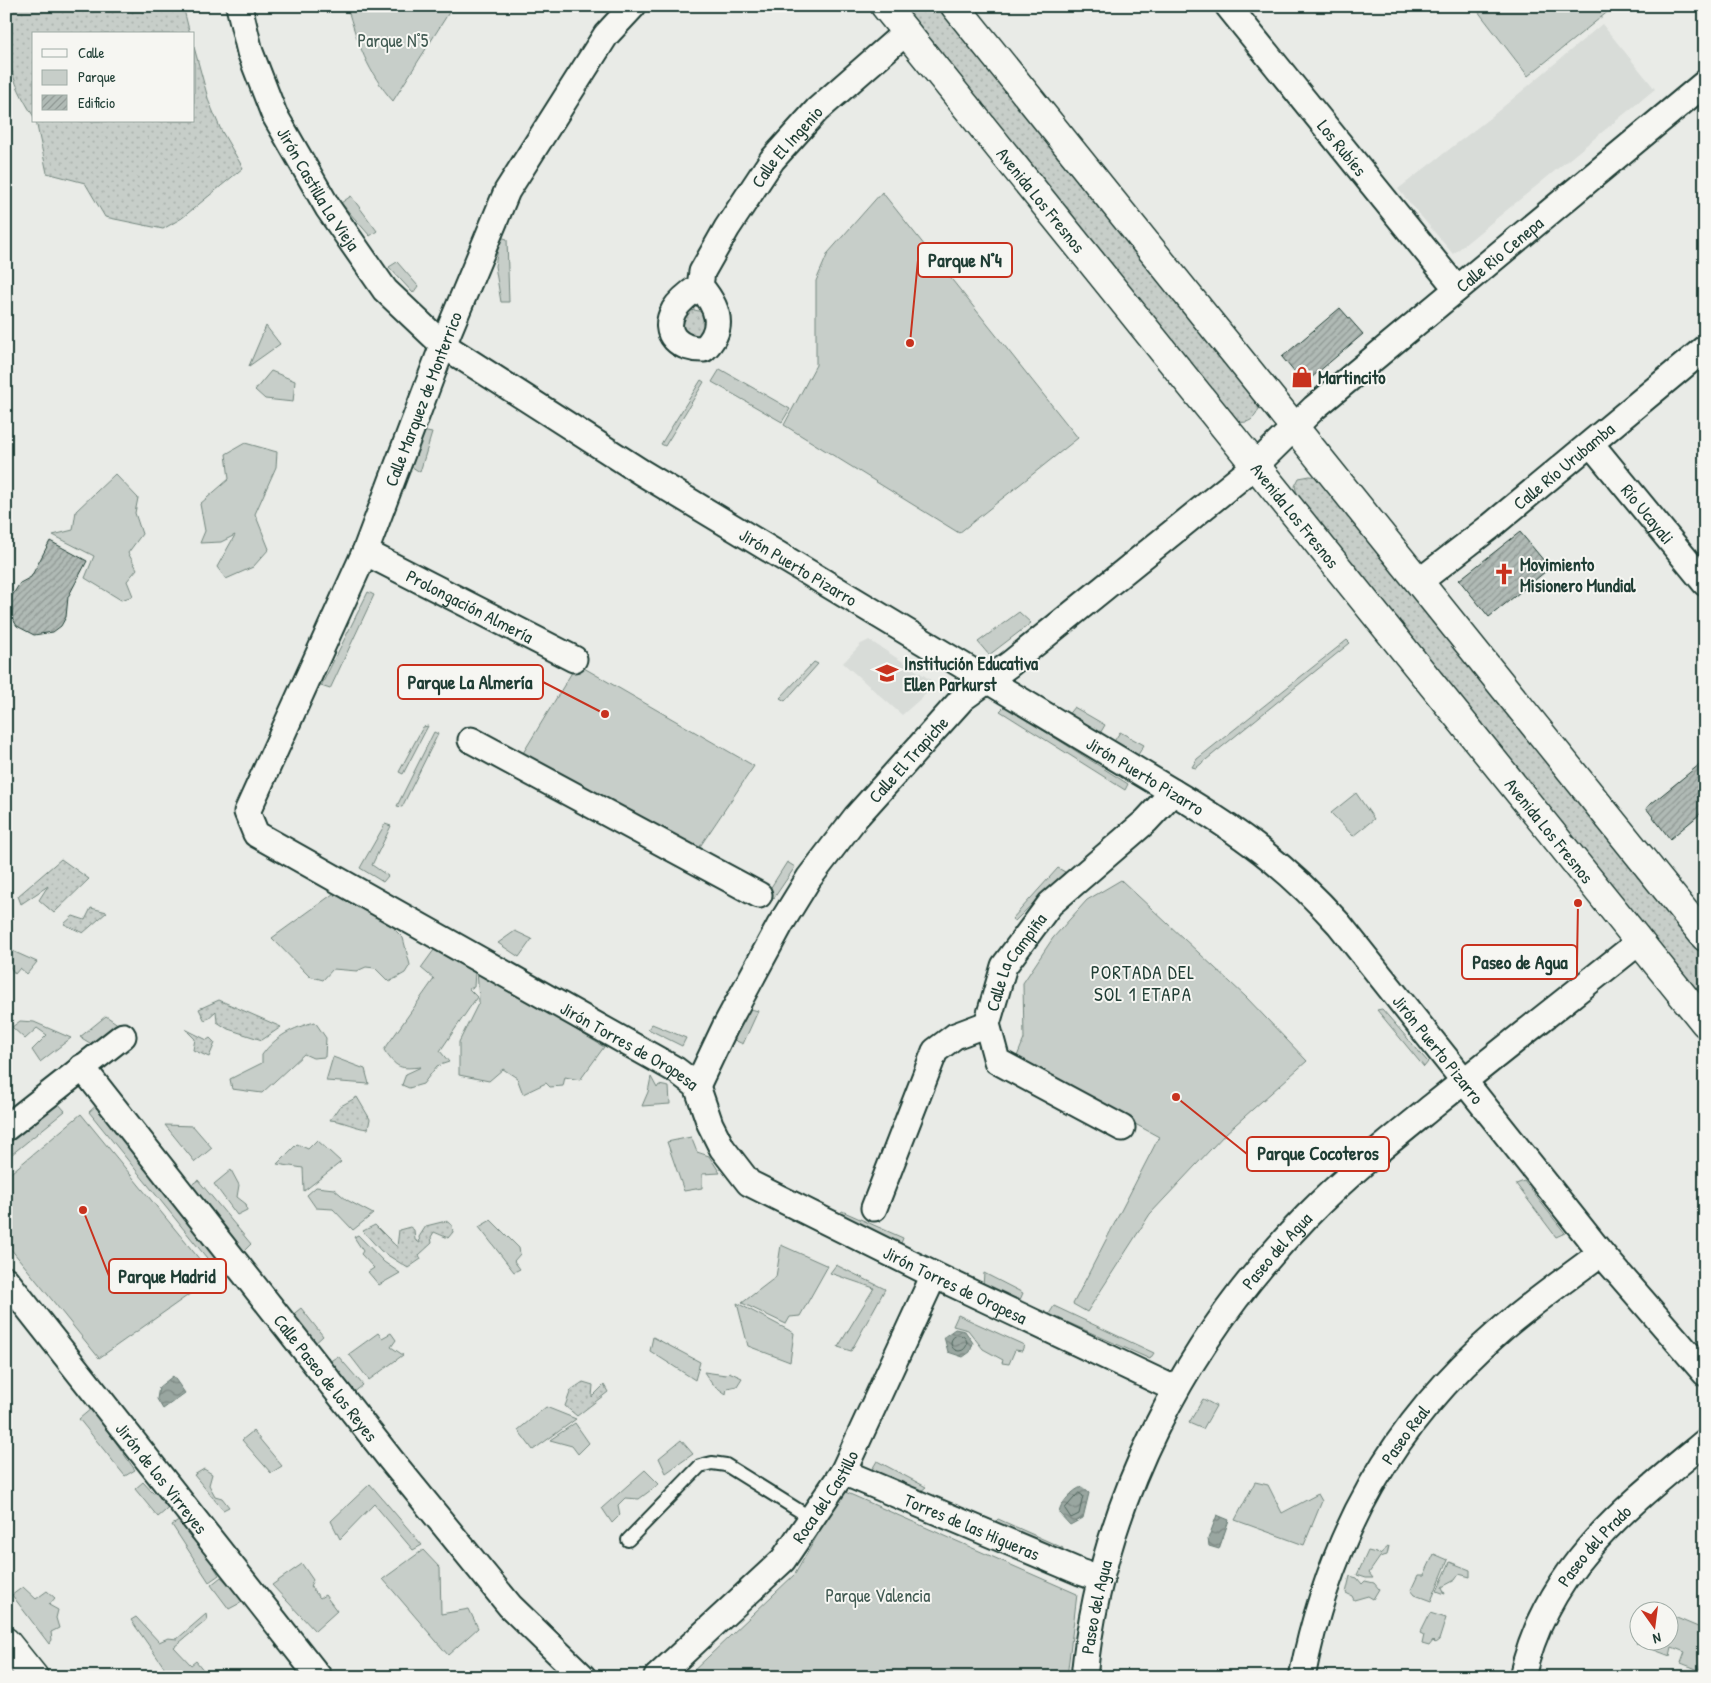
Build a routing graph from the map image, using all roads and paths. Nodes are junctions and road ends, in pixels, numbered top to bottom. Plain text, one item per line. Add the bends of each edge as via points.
1 (239, 6) edge
2 (633, 6) edge
3 (885, 6) edge
4 (955, 6) edge
5 (1228, 6) edge
6 (906, 32) junction
7 (1705, 84) edge
8 (700, 286) dead end
9 (1457, 288) junction
10 (443, 345) junction
11 (1705, 348) edge
12 (1294, 426) junction
13 (1591, 444) junction
14 (1256, 465) junction
15 (366, 552) junction
16 (1420, 581) junction
17 (1705, 583) edge
18 (574, 659) dead end
19 (988, 680) junction
20 (471, 740) dead end
21 (1174, 792) junction
22 (247, 812) joint
23 (759, 895) dead end
24 (1705, 937) edge
25 (1639, 942) junction
26 (1705, 1023) edge
27 (987, 1024) junction
28 (123, 1036) dead end
29 (82, 1067) junction
30 (1464, 1081) junction
31 (697, 1086) junction
32 (6, 1128) edge
33 (1122, 1128) dead end
34 (874, 1208) dead end
35 (1601, 1253) junction
36 (934, 1275) junction
37 (6, 1280) edge
38 (1705, 1373) edge
39 (1175, 1389) junction
40 (1705, 1442) edge
41 (843, 1472) junction
42 (811, 1518) junction
43 (628, 1540) dead end
44 (1101, 1579) junction
45 (6, 1642) edge
46 (34, 1677) edge
47 (319, 1677) edge
48 (583, 1677) edge
49 (657, 1677) edge
50 (1084, 1677) edge
51 (1302, 1677) edge
52 (1522, 1677) edge

1 - 10 street, Jirón Castilla La Vieja via 250,52 274,114 328,208 385,290
2 - 10 street, Calle Marquez de Monterrico via 606,35 507,191
3 - 6 main road, Avenida Los Fresnos
4 - 12 main road
5 - 9 street, Los Rubíes
6 - 8 street, Calle El Ingenio via 816,110 772,160 727,228 702,272
6 - 14 main road, Avenida Los Fresnos
7 - 9 street, Calle Rio Cenepa
9 - 12 street, Calle Rio Cenepa
10 - 15 street, Calle Marquez de Monterrico
10 - 19 street, Jirón Puerto Pizarro via 592,442
11 - 13 street, Calle Río Urubamba
12 - 14 street, Calle El Trapiche
12 - 16 main road
13 - 16 street, Calle Río Urubamba
13 - 17 street, Río Ucayali
14 - 19 street, Calle El Trapiche
14 - 25 main road, Avenida Los Fresnos
15 - 18 street, Prolongación Almería
15 - 22 street, Calle Marquez de Monterrico
16 - 24 main road
19 - 21 street, Jirón Puerto Pizarro
19 - 31 street, Calle El Trapiche via 963,698 856,817 809,878 725,1027
20 - 23 street
21 - 27 street, Calle La Campiña via 1146,821 1050,904 1004,966
21 - 30 street, Jirón Puerto Pizarro via 1247,838 1301,884 1339,924
22 - 31 street, Jirón Torres de Oropesa via 256,834 650,1054
25 - 26 main road, Avenida Los Fresnos
25 - 30 street, Paseo del Agua
27 - 33 street via 996,1061
27 - 34 street, Calle La Campiña via 955,1036 935,1051
28 - 29 street
29 - 32 street
29 - 48 street, Calle Paseo de los Reyes via 510,1606
30 - 35 street, Jirón Puerto Pizarro
30 - 39 street, Paseo del Agua via 1351,1174 1307,1216 1234,1299
31 - 36 street, Jirón Torres de Oropesa via 722,1148 749,1183
35 - 38 street, Jirón Puerto Pizarro
35 - 51 street, Paseo Real via 1502,1329 1466,1363 1433,1399 1376,1474 1351,1520 1322,1594
36 - 39 street, Jirón Torres de Oropesa
36 - 41 street, Roca del Castillo
37 - 47 street, Jirón de los Virreyes
39 - 44 street, Paseo del Agua via 1132,1482
40 - 52 street, Paseo del Prado via 1621,1512 1572,1566 1537,1630
41 - 42 street, Roca del Castillo
41 - 44 street, Torres de las Higueras
42 - 43 lane via 726,1465 712,1462 700,1466
42 - 49 street, Roca del Castillo via 783,1560
44 - 50 street, Paseo del Agua
45 - 46 main road

